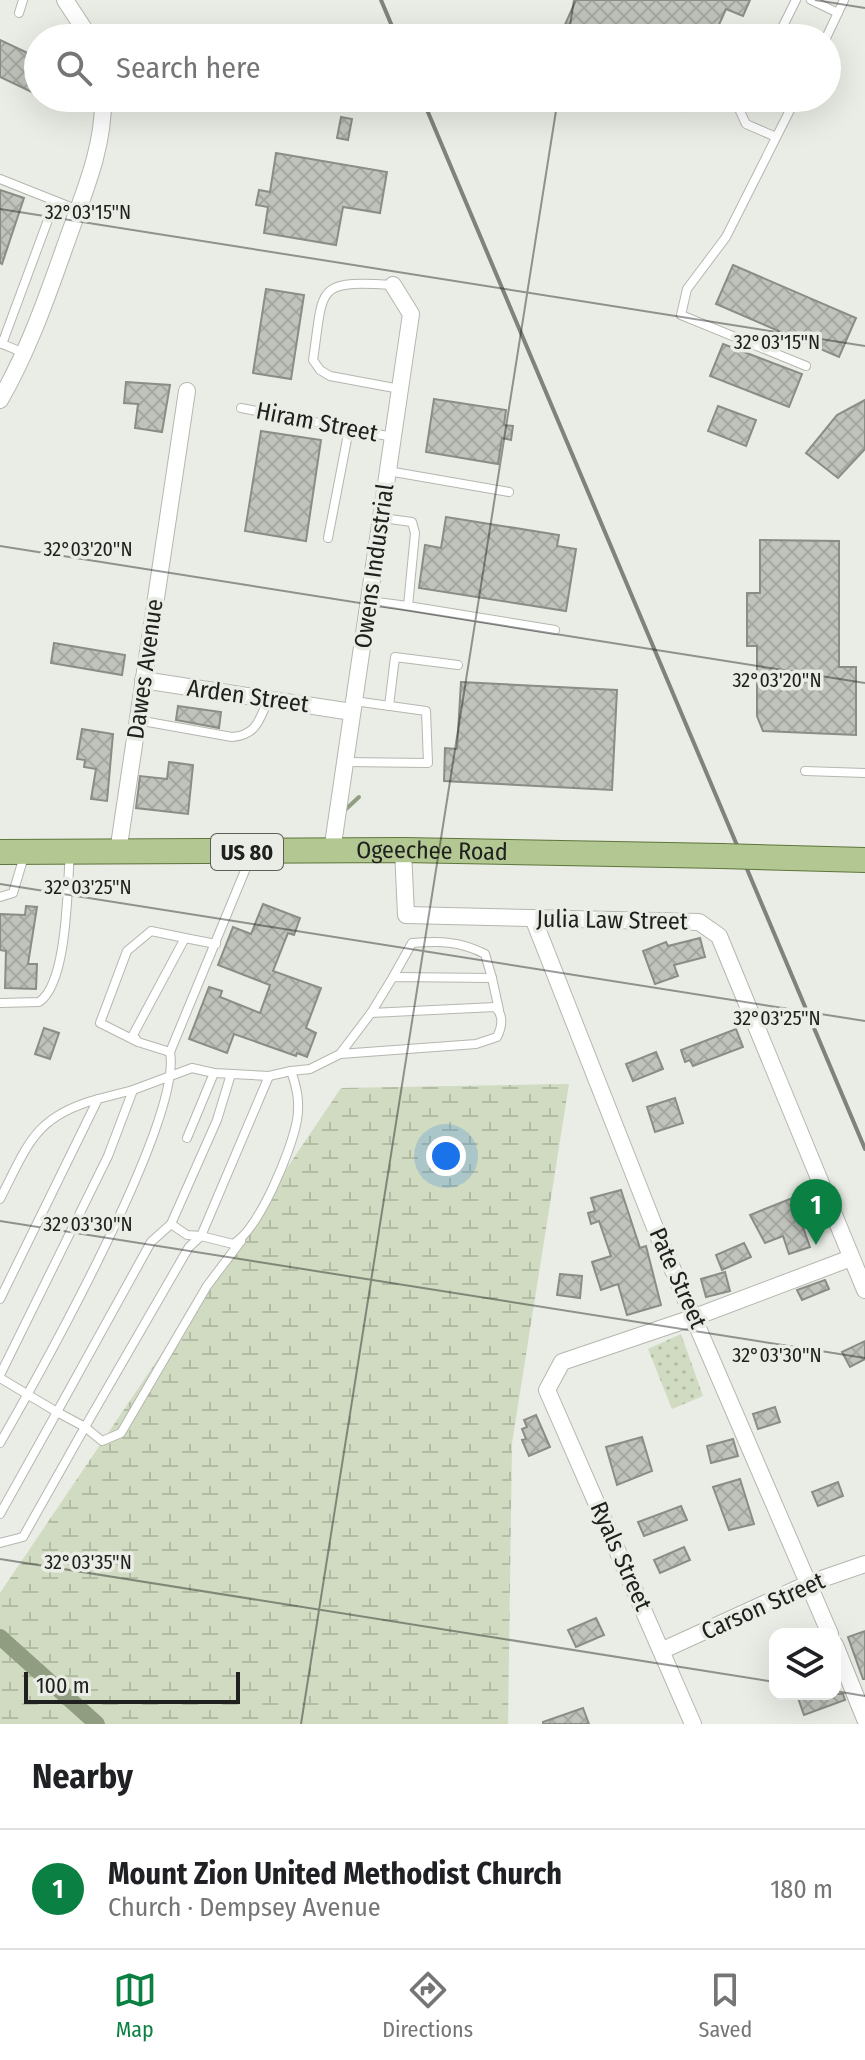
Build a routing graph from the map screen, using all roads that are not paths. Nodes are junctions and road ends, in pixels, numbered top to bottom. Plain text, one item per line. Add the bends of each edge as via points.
1 (23, 0) edge
2 (65, 0) edge
3 (796, 0) edge
4 (811, 0) edge
5 (844, 0) edge
6 (19, 13) dead end
7 (838, 13) junction
8 (81, 24) edge
9 (784, 24) edge
10 (833, 24) edge
11 (104, 112) edge
12 (740, 112) edge
13 (789, 112) edge
14 (776, 137) junction
15 (0, 179) edge
16 (55, 201) junction
17 (78, 210) junction
18 (393, 285) joint
19 (1, 344) edge
20 (24, 353) junction
21 (806, 366) dead end
22 (400, 389) junction
23 (187, 391) dead end
24 (0, 400) edge
25 (241, 408) dead end
26 (349, 429) junction
27 (393, 437) junction
28 (388, 471) junction
29 (509, 492) dead end
30 (381, 518) junction
31 (328, 538) dead end
32 (369, 601) junction
33 (408, 606) junction
34 (555, 630) dead end
35 (458, 665) dead end
36 (143, 680) junction
37 (269, 699) junction
38 (353, 706) junction
39 (389, 706) junction
40 (137, 720) junction
41 (345, 762) junction
42 (805, 771) dead end
43 (865, 773) edge
44 (403, 850) junction
45 (332, 851) junction
46 (0, 852) edge
47 (25, 852) junction
48 (70, 852) junction
49 (118, 852) junction
50 (253, 852) junction
51 (865, 860) edge
52 (0, 897) edge
53 (533, 918) junction
54 (185, 938) junction
55 (216, 944) junction
56 (393, 977) junction
57 (492, 978) junction
58 (0, 1003) edge
59 (500, 1010) junction
60 (371, 1013) junction
61 (138, 1042) junction
62 (170, 1052) junction
63 (340, 1054) junction
64 (291, 1071) junction
65 (214, 1073) junction
66 (231, 1074) junction
67 (172, 1075) junction
68 (269, 1076) junction
69 (133, 1090) junction
70 (98, 1099) junction
71 (187, 1138) dead end
72 (0, 1199) edge
73 (171, 1224) junction
74 (201, 1236) junction
75 (244, 1238) junction
76 (851, 1258) junction
77 (865, 1290) edge
78 (0, 1299) edge
79 (695, 1317) junction
80 (0, 1376) edge
81 (28, 1395) junction
82 (57, 1412) junction
83 (85, 1427) junction
84 (0, 1443) edge
85 (0, 1514) edge
86 (0, 1543) edge
87 (865, 1564) edge
88 (810, 1583) junction
89 (828, 1628) edge
90 (663, 1650) junction
91 (841, 1660) edge
92 (865, 1719) edge
93 (693, 1724) edge

1 - 6 lane
2 - 8 street
3 - 9 lane
4 - 7 lane
5 - 7 lane
7 - 10 lane
11 - 17 street via 96,160
12 - 14 lane via 746,124
13 - 14 lane
14 - 21 lane via 726,237 687,289 681,315
15 - 16 lane
16 - 17 lane
16 - 19 lane
17 - 20 street
18 - 22 street, Owens Industrial via 411,314
18 - 22 lane via 340,283 327,291 313,360 330,376
19 - 20 lane
20 - 24 street
22 - 27 street, Owens Industrial
23 - 36 street, Dawes Avenue
25 - 26 lane, Hiram Street
26 - 27 lane, Hiram Street
26 - 31 lane
27 - 28 street, Owens Industrial
28 - 29 lane
28 - 30 street, Owens Industrial
30 - 32 street, Owens Industrial
30 - 33 lane via 412,522
32 - 33 lane
32 - 38 street, Owens Industrial
33 - 34 lane
35 - 39 lane via 395,657
36 - 37 street, Arden Street
36 - 40 street, Dawes Avenue
37 - 38 street, Arden Street
37 - 40 lane via 247,736
38 - 39 lane
38 - 41 street, Owens Industrial
39 - 41 lane via 426,711 428,763
40 - 49 street, Dawes Avenue
41 - 45 street, Owens Industrial
42 - 43 lane
44 - 45 main road, Ogeechee Road / US 80
44 - 51 main road, Ogeechee Road / US 80, bridge
44 - 53 street, Julia Law Street via 406,915
45 - 50 main road, Ogeechee Road / US 80
46 - 47 main road, Ogeechee Road / US 80
47 - 48 main road, Ogeechee Road / US 80
47 - 52 lane via 13,893
48 - 49 main road, Ogeechee Road / US 80
48 - 58 lane via 52,988 39,1002
49 - 50 main road, Ogeechee Road / US 80
50 - 55 lane
53 - 76 street, Julia Law Street via 699,922 719,936
53 - 79 street, Pate Street
54 - 55 lane
54 - 61 lane via 133,1035
54 - 61 lane via 151,931 127,951 100,1023
55 - 62 lane
56 - 57 lane
56 - 57 lane via 412,943 439,941 463,942 485,954
56 - 60 lane
57 - 59 lane
59 - 60 lane
59 - 63 lane via 497,1037 476,1044
60 - 63 lane
61 - 62 lane
62 - 67 lane
63 - 64 lane via 310,1069
64 - 68 lane
64 - 75 lane via 299,1092 297,1121
65 - 66 lane
65 - 67 lane via 192,1068
65 - 71 lane
66 - 68 lane
66 - 73 lane via 217,1120
67 - 69 lane
67 - 81 lane via 129,1190
68 - 74 lane
69 - 70 lane
69 - 80 lane via 108,1156
70 - 72 lane via 66,1108 34,1134
70 - 78 lane
73 - 74 lane via 187,1235
73 - 82 lane via 151,1242
74 - 75 lane via 233,1244
74 - 83 lane via 189,1247
75 - 83 lane via 207,1286 121,1433 102,1441
76 - 77 street, Julia Law Street
76 - 79 street
79 - 88 street, Pate Street
79 - 90 street, Ryals Street via 562,1362 547,1390
80 - 81 lane
81 - 82 lane
81 - 84 lane
82 - 83 lane
82 - 85 lane
83 - 86 lane via 23,1537
87 - 88 street, Carson Street
88 - 89 street, Pate Street
88 - 90 street, Carson Street
90 - 93 street, Ryals Street
91 - 92 street

